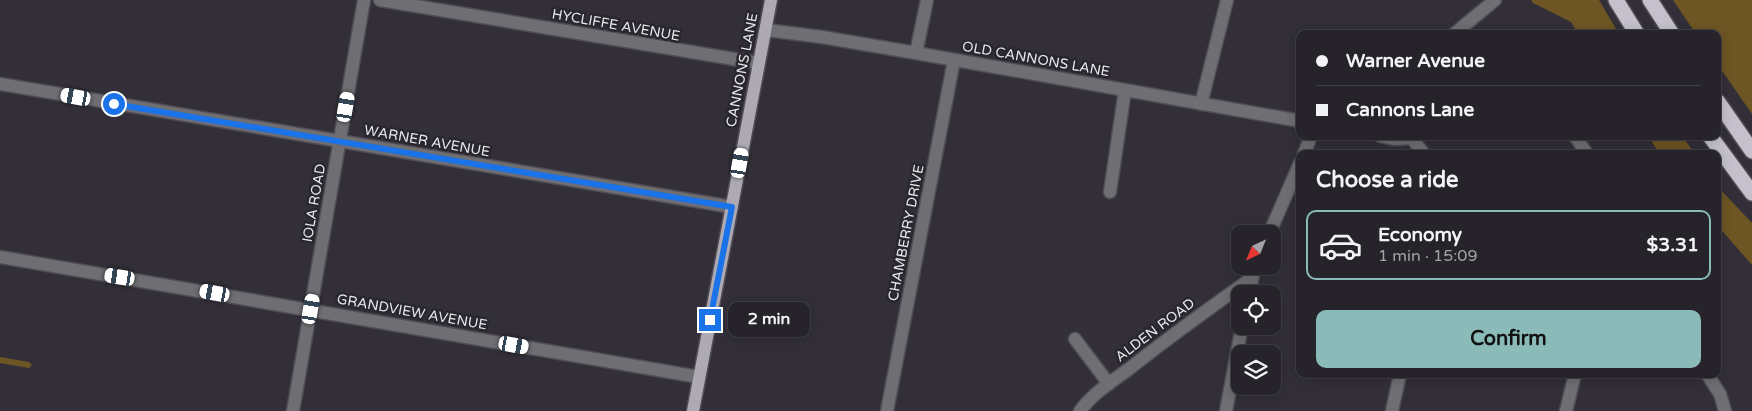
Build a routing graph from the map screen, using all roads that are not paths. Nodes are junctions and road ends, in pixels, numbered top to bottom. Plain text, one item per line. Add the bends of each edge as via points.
1 (364, 0) edge
2 (380, 0) edge
3 (771, 0) edge
4 (927, 0) edge
5 (1227, 0) edge
6 (1495, 0) edge
7 (1616, 0) edge
8 (1650, 0) edge
9 (766, 30) junction
10 (1459, 30) edge
11 (1635, 30) edge
12 (1669, 30) edge
13 (916, 53) junction
14 (954, 60) junction
15 (758, 63) junction
16 (0, 84) edge
17 (1125, 90) junction
18 (1202, 104) junction
19 (1721, 106) edge
20 (1296, 120) edge
21 (1413, 140) edge
22 (340, 142) junction
23 (1421, 150) edge
24 (1721, 151) edge
25 (1752, 151) edge
26 (1296, 172) edge
27 (1110, 192) dead end
28 (1752, 193) edge
29 (732, 207) junction
30 (1273, 225) edge
31 (0, 257) edge
32 (1250, 275) edge
33 (311, 309) junction
34 (1240, 335) edge
35 (1075, 339) dead end
36 (700, 377) junction
37 (1399, 378) edge
38 (1574, 378) edge
39 (1710, 378) edge
40 (1109, 384) junction
41 (293, 411) edge
42 (693, 411) edge
43 (887, 411) edge
44 (1080, 411) edge
45 (1226, 411) edge
46 (1392, 411) edge
47 (1566, 411) edge
48 (1725, 411) edge

1 - 22 street, IOLA ROAD
2 - 15 street, HYCLIFFE AVENUE
3 - 9 main road, CANNONS LANE
4 - 13 street
5 - 18 street
6 - 10 street
7 - 11 highway
8 - 12 highway
9 - 13 street, OLD CANNONS LANE
9 - 15 main road, CANNONS LANE
13 - 14 street, OLD CANNONS LANE
14 - 17 street, OLD CANNONS LANE
14 - 43 street, CHAMBERRY DRIVE
15 - 29 main road, CANNONS LANE
16 - 22 street, WARNER AVENUE
17 - 18 street, OLD CANNONS LANE
17 - 27 street
18 - 20 street, OLD CANNONS LANE
19 - 25 highway
21 - 23 street
22 - 29 street, WARNER AVENUE
22 - 33 street, IOLA ROAD
24 - 28 highway
26 - 30 street
29 - 36 main road, CANNONS LANE
31 - 33 street, GRANDVIEW AVENUE
32 - 40 street, ALDEN ROAD
33 - 36 street, GRANDVIEW AVENUE
33 - 41 street, IOLA ROAD
34 - 45 street
35 - 40 street
36 - 42 main road, CANNONS LANE
37 - 46 street
38 - 47 street
39 - 48 street via 1720,394
40 - 44 street, ALDEN ROAD

